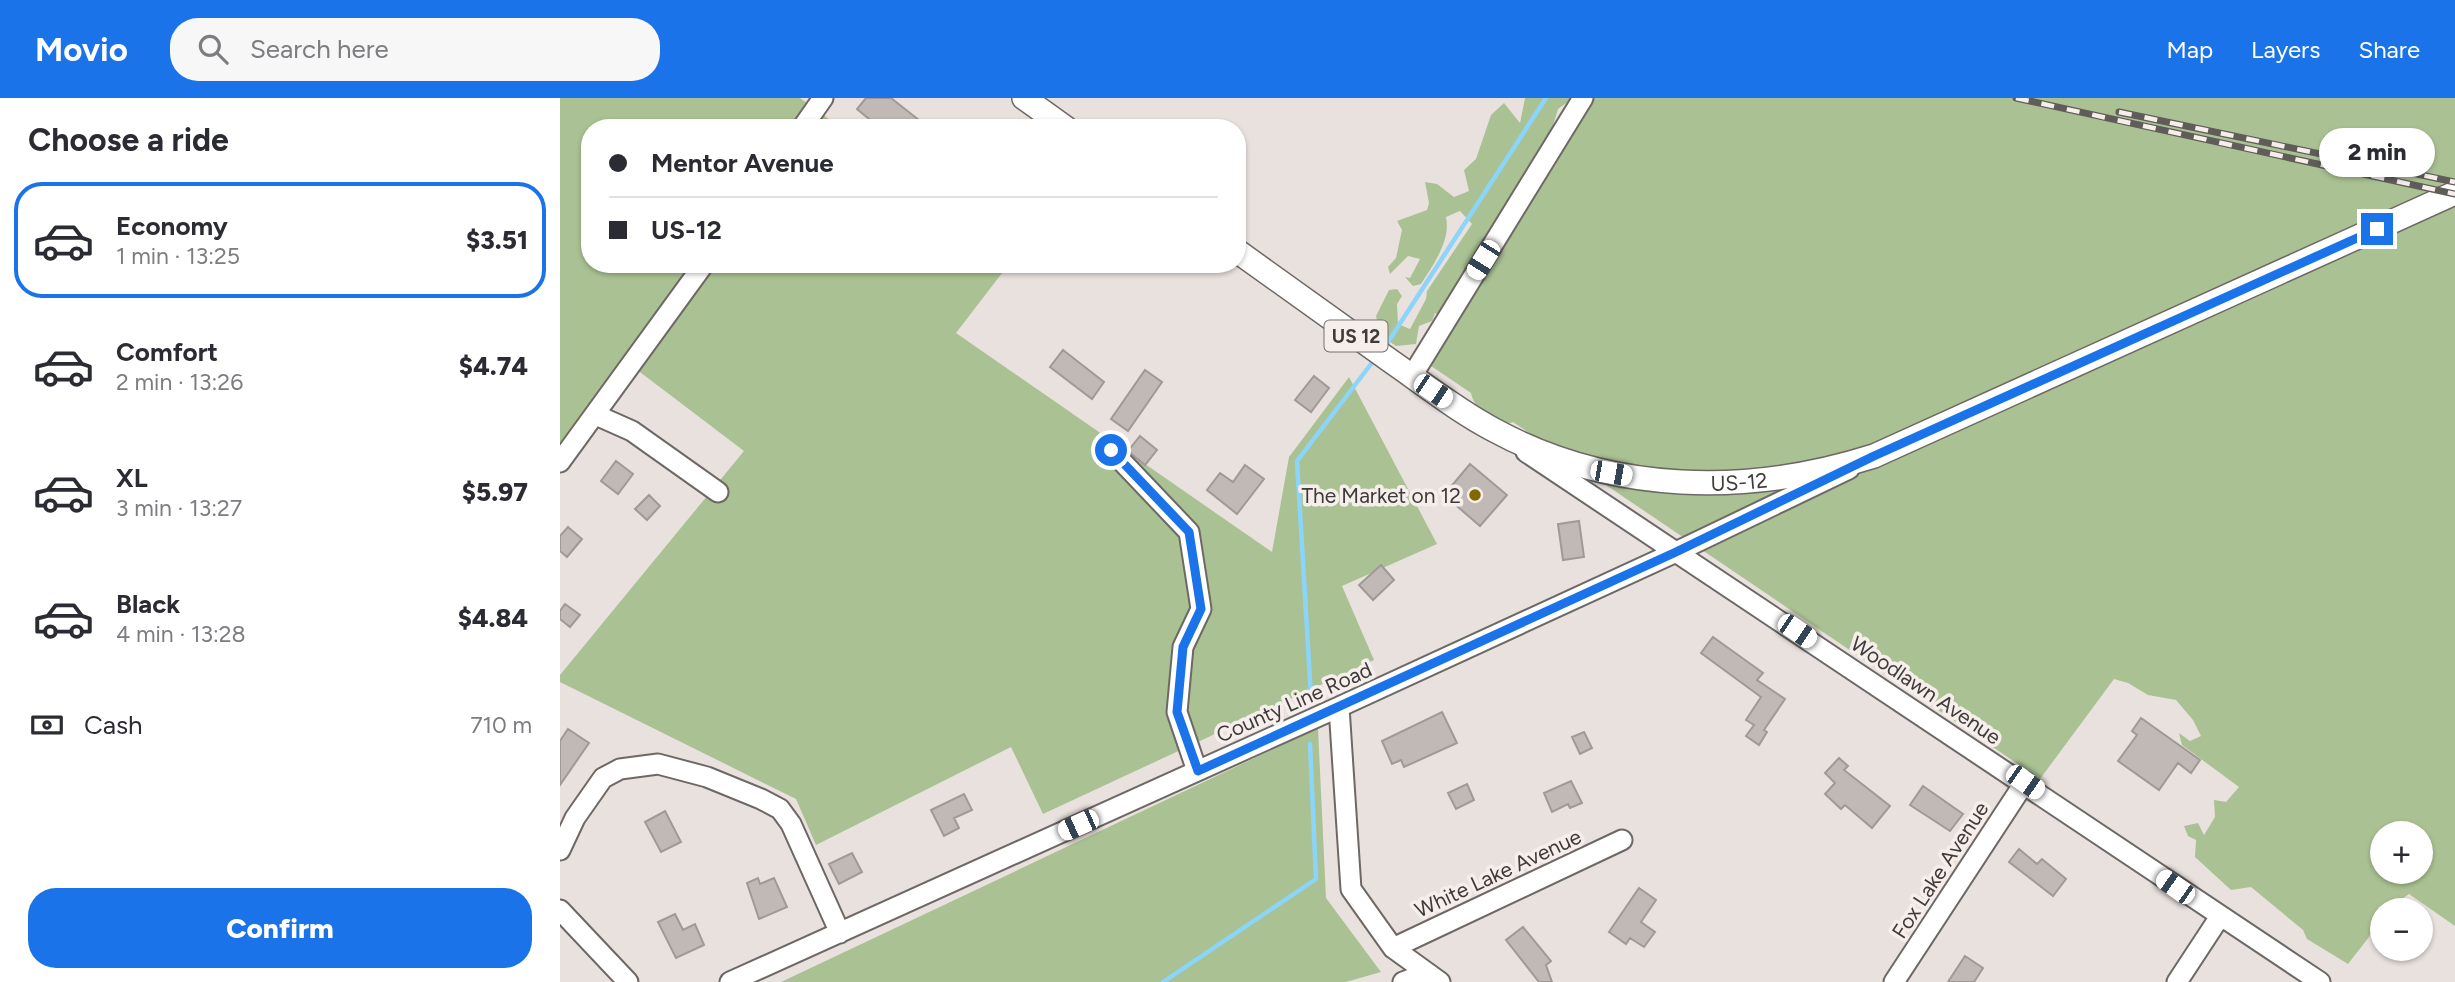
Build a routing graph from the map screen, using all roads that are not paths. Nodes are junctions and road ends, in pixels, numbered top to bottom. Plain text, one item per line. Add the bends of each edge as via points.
1 (823, 98) edge
2 (1024, 98) edge
3 (1583, 98) edge
4 (808, 119) edge
5 (1053, 119) edge
6 (2455, 193) edge
7 (1246, 257) edge
8 (698, 273) edge
9 (1412, 376) junction
10 (596, 415) junction
11 (1477, 420) junction
12 (1111, 450) dead end
13 (1874, 456) junction
14 (560, 462) edge
15 (718, 492) dead end
16 (1676, 552) junction
17 (1339, 707) junction
18 (1198, 771) junction
19 (2025, 782) junction
20 (1622, 840) dead end
21 (560, 850) edge
22 (560, 910) edge
23 (2219, 918) junction
24 (840, 933) junction
25 (1393, 948) junction
26 (1433, 977) edge
27 (628, 982) edge
28 (730, 982) edge
29 (1403, 982) edge
30 (1894, 982) edge
31 (2177, 982) edge
32 (2320, 982) edge

1 - 4 street
2 - 5 main road
3 - 9 street
6 - 13 main road, US-12 / US 12
7 - 9 main road, US 12
8 - 10 street
9 - 11 main road, US 12
10 - 14 street
10 - 15 street via 632,430
11 - 13 main road, US-12 / US 12 via 1576,464 1685,484 1792,478
11 - 16 street, Woodlawn Avenue
12 - 18 street via 1189,532 1201,609 1183,647 1177,712
13 - 16 street, County Line Road
16 - 17 street, County Line Road
16 - 19 street, Woodlawn Avenue
17 - 18 street, County Line Road
17 - 25 street via 1351,889
18 - 24 street, County Line Road
19 - 23 street, Woodlawn Avenue
19 - 30 street, Fox Lake Avenue
20 - 25 street, White Lake Avenue
21 - 24 street via 575,818 603,778 620,769 658,764 707,777 780,809
22 - 27 street
23 - 31 street
23 - 32 street, Woodlawn Avenue
24 - 28 street, County Line Road
25 - 26 street
26 - 29 street

